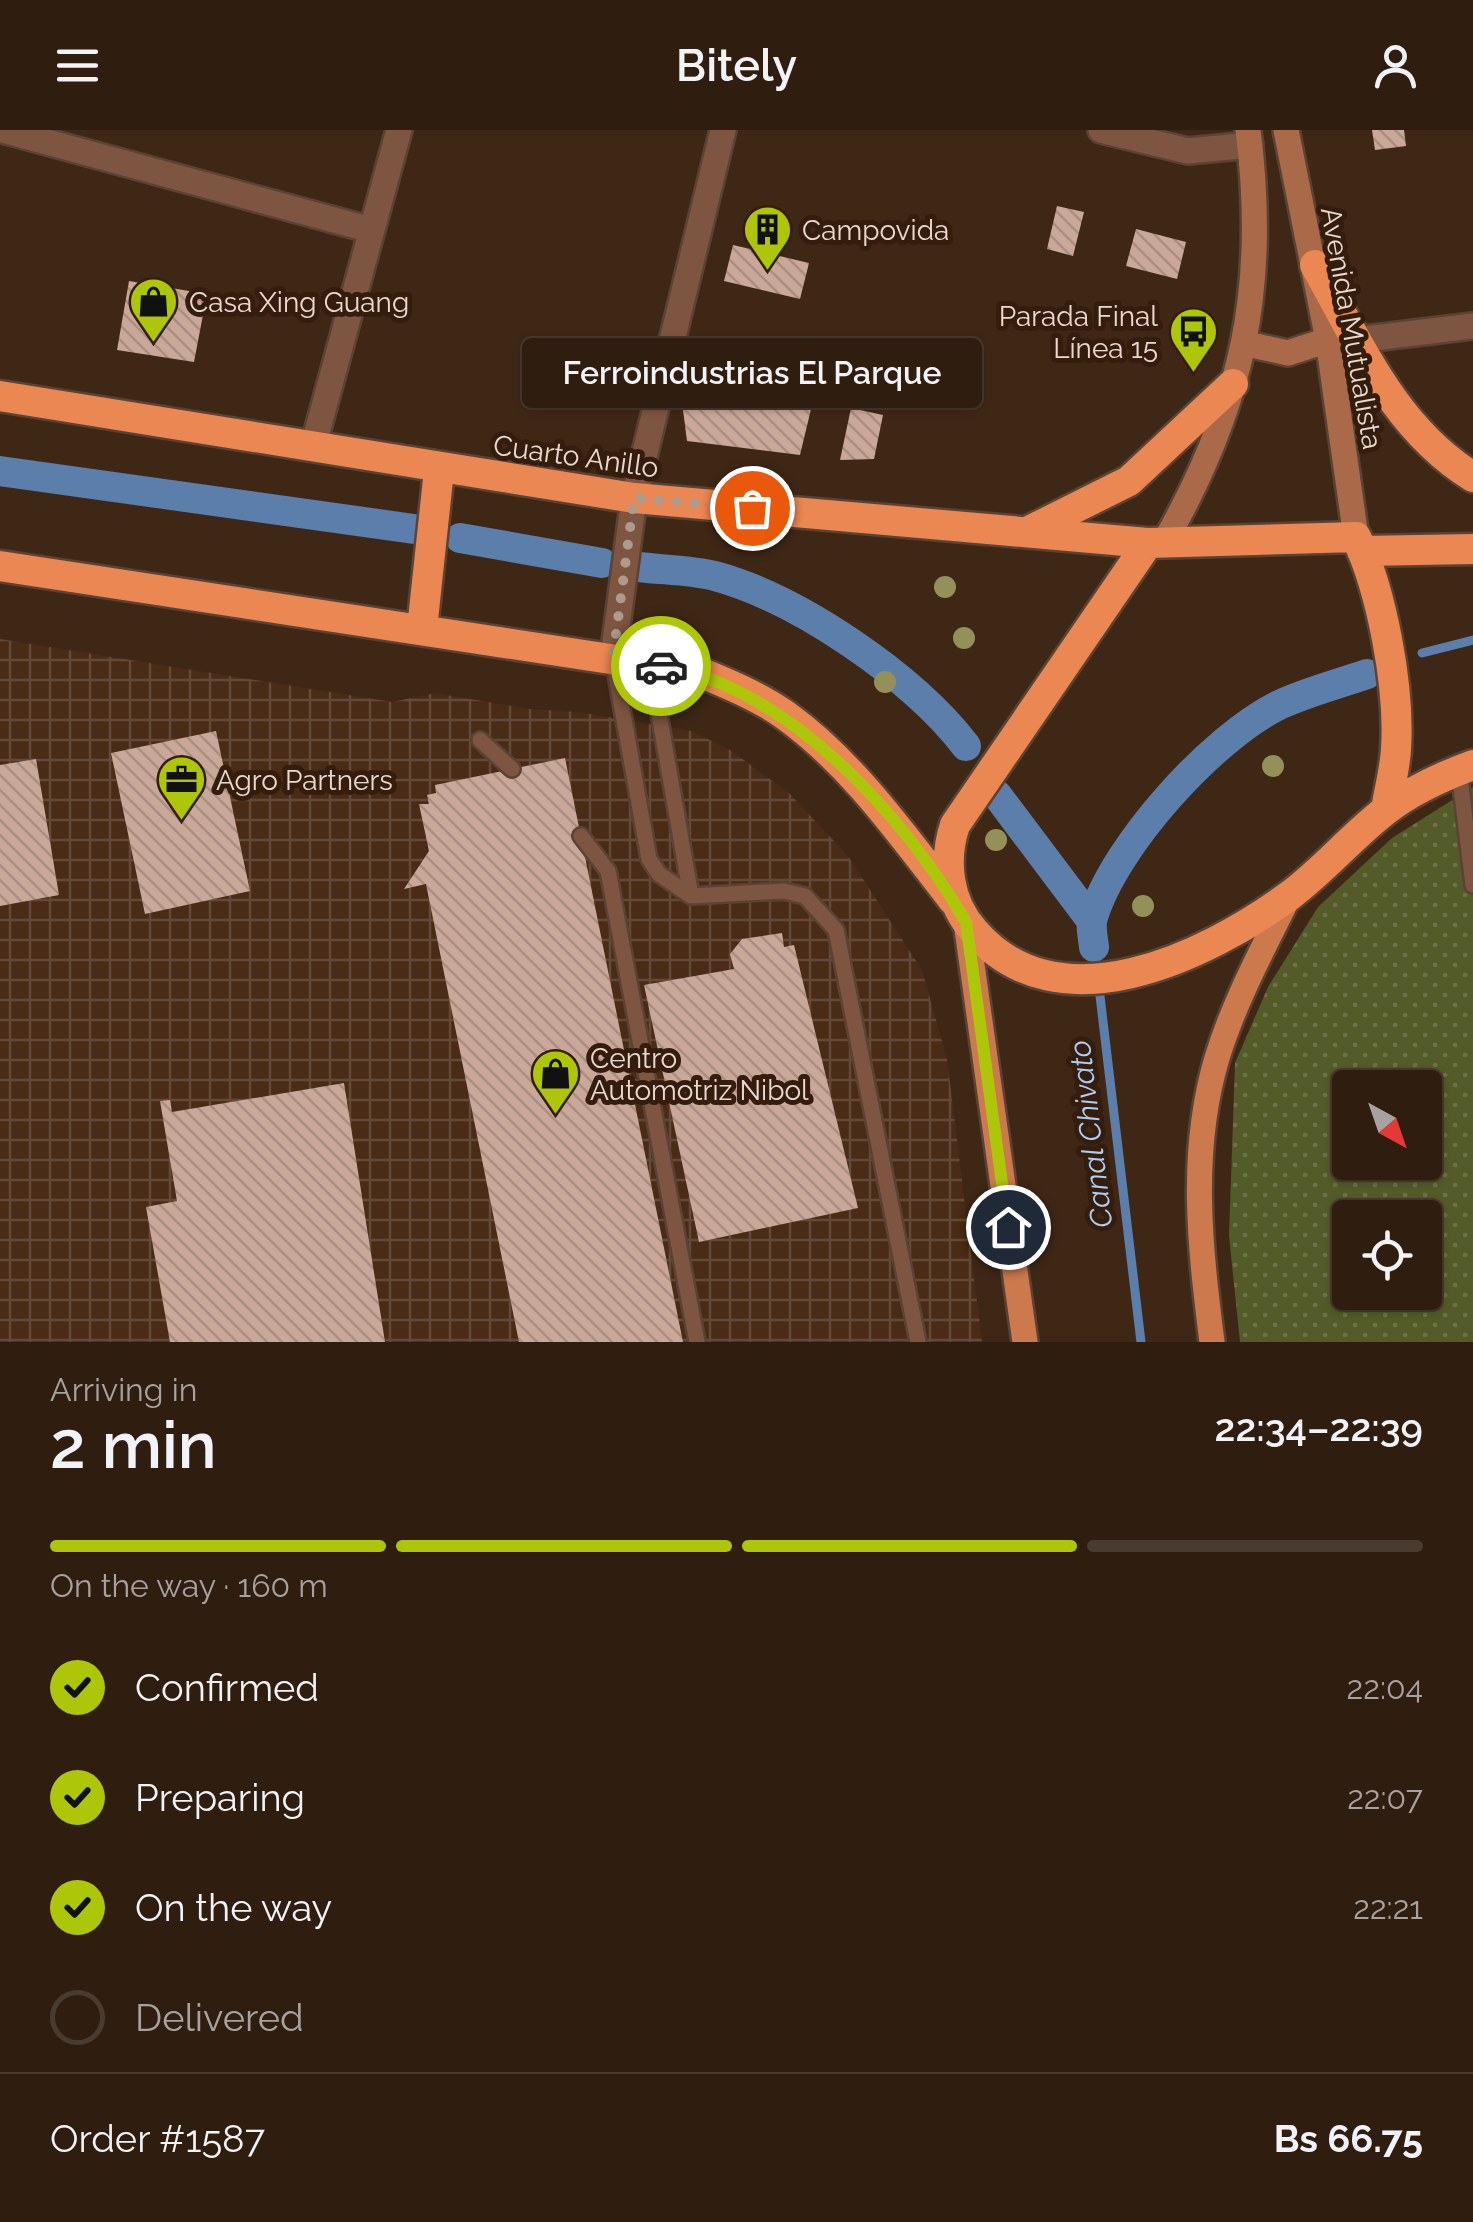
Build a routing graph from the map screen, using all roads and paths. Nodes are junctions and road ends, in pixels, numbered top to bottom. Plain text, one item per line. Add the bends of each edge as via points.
1 (3, 130) edge
2 (398, 130) edge
3 (724, 130) edge
4 (1101, 130) edge
5 (1286, 130) edge
6 (1249, 138) edge
7 (372, 230) junction
8 (1315, 265) joint
9 (1473, 326) edge
10 (1343, 340) junction
11 (1247, 344) junction
12 (1233, 384) junction
13 (0, 396) edge
14 (313, 447) junction
15 (440, 470) junction
16 (1473, 478) edge
17 (634, 498) junction
18 (1026, 532) junction
19 (1156, 542) junction
20 (1359, 544) junction
21 (1473, 549) edge
22 (0, 566) edge
23 (422, 628) junction
24 (613, 657) junction
25 (658, 666) junction
26 (480, 740) dead end
27 (1466, 767) edge
28 (512, 769) dead end
29 (1386, 810) junction
30 (581, 836) dead end
31 (1473, 885) edge
32 (691, 896) junction
33 (1289, 896) junction
34 (959, 911) junction
35 (696, 1342) edge
36 (918, 1342) edge
37 (1025, 1342) edge
38 (1212, 1342) edge

1 - 7 street
2 - 7 street
3 - 17 street
4 - 6 street via 1188,151
5 - 8 main road, Avenida Mutualista
6 - 11 main road via 1256,250
7 - 14 street
8 - 10 highway
9 - 10 street
10 - 11 main road via 1288,353
10 - 16 highway via 1427,441
10 - 20 main road, Avenida Mutualista
11 - 12 main road
12 - 18 highway via 1129,481
12 - 19 main road via 1198,483
13 - 14 highway, Cuarto Anillo
14 - 15 highway, Cuarto Anillo
15 - 17 highway, Cuarto Anillo
15 - 23 highway
17 - 18 highway, Cuarto Anillo
17 - 24 street
18 - 19 highway, Cuarto Anillo
19 - 20 highway, Cuarto Anillo
19 - 34 highway via 969,798 948,846
20 - 21 highway, Cuarto Anillo
20 - 29 highway via 1394,694 1396,750
22 - 23 highway
23 - 24 highway
24 - 25 highway
24 - 32 lane via 648,859
25 - 32 lane via 659,714
25 - 34 highway via 702,673 786,716 891,821
26 - 28 lane
27 - 29 highway
27 - 31 lane
29 - 33 highway
30 - 35 lane via 608,871
32 - 36 lane via 784,891 805,896 836,930
33 - 34 highway via 1226,937 1124,974 1071,981 1030,972 1006,958
33 - 38 main road via 1216,1060 1200,1146 1199,1236
34 - 37 main road

